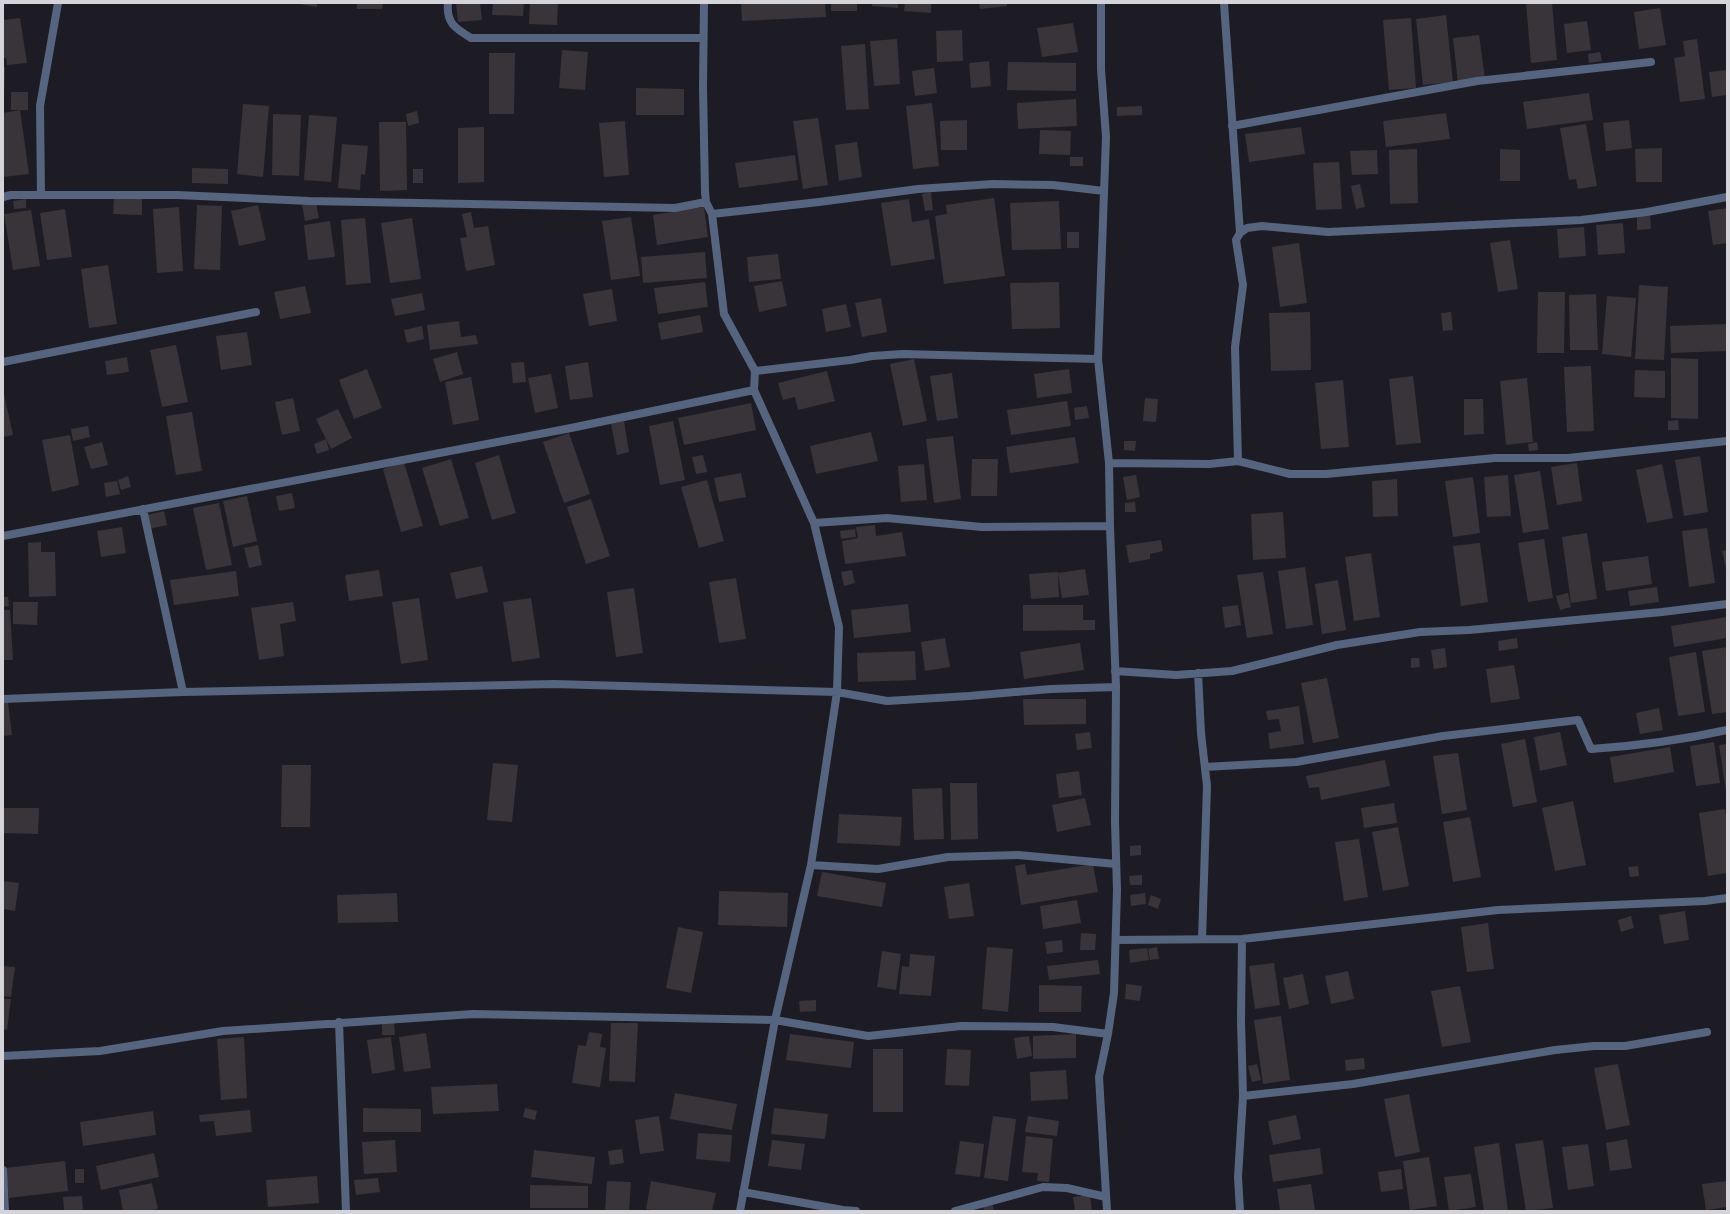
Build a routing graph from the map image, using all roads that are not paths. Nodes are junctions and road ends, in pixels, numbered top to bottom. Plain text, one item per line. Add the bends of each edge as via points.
1 (58, 3) edge
2 (448, 3) edge
3 (704, 3) edge
4 (1101, 3) edge
5 (1224, 3) edge
6 (703, 38) junction
7 (1651, 62) dead end
8 (1232, 126) junction
9 (1104, 191) junction
10 (41, 195) junction
11 (3, 197) edge
12 (1727, 197) edge
13 (706, 202) junction
14 (712, 214) junction
15 (1240, 233) junction
16 (256, 312) dead end
17 (1098, 359) junction
18 (3, 362) edge
19 (755, 371) junction
20 (754, 390) junction
21 (1727, 441) edge
22 (1238, 461) junction
23 (1109, 463) junction
24 (143, 509) junction
25 (814, 523) junction
26 (1110, 526) junction
27 (3, 536) edge
28 (1727, 604) edge
29 (1115, 671) junction
30 (1198, 673) junction
31 (1116, 687) junction
32 (183, 692) junction
33 (836, 692) junction
34 (3, 699) edge
35 (1727, 730) edge
36 (1205, 767) junction
37 (1116, 864) junction
38 (812, 865) junction
39 (1727, 898) edge
40 (1202, 939) junction
41 (1242, 939) junction
42 (1116, 940) junction
43 (775, 1020) junction
44 (339, 1022) junction
45 (1707, 1032) dead end
46 (1108, 1034) junction
47 (3, 1056) edge
48 (1243, 1096) junction
49 (3, 1170) edge
50 (743, 1192) junction
51 (1106, 1197) junction
52 (5, 1211) edge
53 (346, 1211) edge
54 (740, 1211) edge
55 (856, 1211) edge
56 (955, 1211) edge
57 (1107, 1211) edge
58 (1240, 1211) edge

1 - 10 street via 40,106
2 - 6 street via 447,13 455,28 471,38
3 - 6 street
4 - 9 street via 1101,69 1106,137
5 - 8 street
6 - 13 street
7 - 8 street via 1477,81
8 - 15 street
9 - 14 street via 1053,185 993,184 918,189
9 - 17 street
10 - 11 street
10 - 13 street via 177,195 317,201 675,208
12 - 15 street via 1647,212 1581,220 1328,232 1262,226 1247,228
13 - 14 street
14 - 19 street via 724,314
15 - 22 street via 1236,240 1243,285 1235,346
16 - 18 street
17 - 19 street via 904,354
17 - 23 street
19 - 20 street
20 - 24 street via 571,428
20 - 25 street
21 - 22 street via 1568,458 1495,458 1326,474 1290,474
22 - 23 street via 1209,464
23 - 26 street
24 - 27 street
24 - 32 street
25 - 26 street via 887,518 982,527
25 - 33 street via 839,628
26 - 29 street
28 - 30 street via 1469,630 1420,632 1337,645 1232,671
29 - 30 street via 1176,675
29 - 31 street
30 - 36 street via 1200,732
31 - 33 street via 886,701
31 - 37 street
32 - 33 street via 554,684
32 - 34 street
33 - 38 street
35 - 36 street via 1678,739 1591,749 1578,720 1443,736 1296,762
36 - 40 street via 1207,786
37 - 38 street via 1018,855 948,857 878,870
37 - 42 street
38 - 43 street
39 - 41 street via 1498,910
40 - 41 street
40 - 42 street
41 - 48 street
42 - 46 street via 1114,993
43 - 44 street via 473,1014
43 - 46 street via 868,1036 961,1026 1053,1027
43 - 50 street
44 - 47 street via 224,1031 100,1051
44 - 53 street
45 - 48 street via 1625,1046 1554,1050 1353,1084
46 - 51 street via 1099,1077
48 - 58 street via 1238,1176
49 - 52 street
50 - 54 street
50 - 55 street
51 - 56 street via 1067,1188 1043,1187
51 - 57 street

